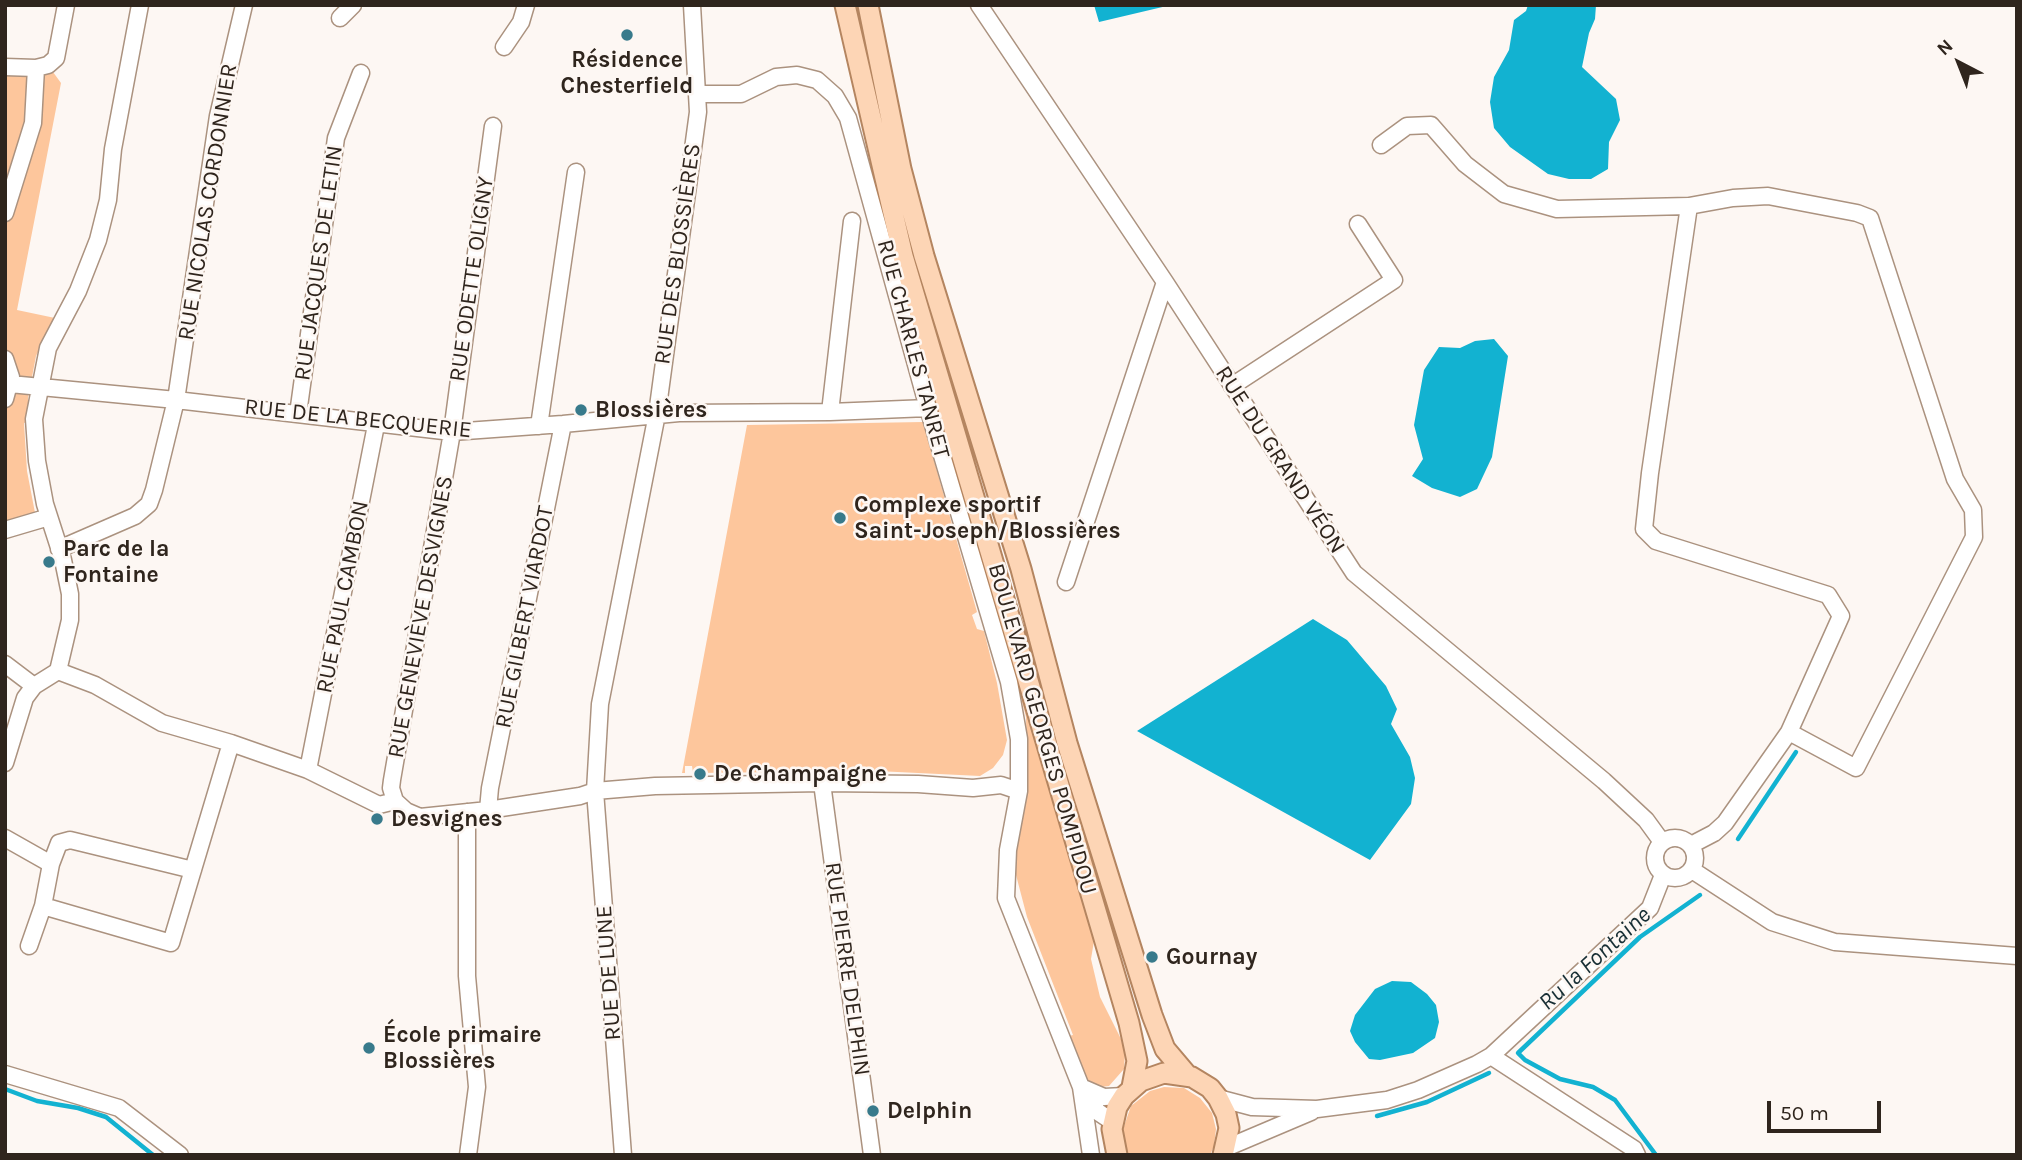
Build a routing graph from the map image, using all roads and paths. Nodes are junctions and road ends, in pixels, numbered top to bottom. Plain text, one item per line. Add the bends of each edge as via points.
1 (66, 5) edge
2 (140, 5) edge
3 (244, 5) edge
4 (353, 5) edge
5 (526, 5) edge
6 (692, 5) edge
7 (845, 5) edge
8 (867, 5) edge
9 (979, 5) edge
10 (341, 18) dead end
11 (503, 47) dead end
12 (5, 67) edge
13 (36, 68) junction
14 (361, 74) dead end
15 (697, 94) junction
16 (493, 126) dead end
17 (1381, 145) dead end
18 (576, 172) dead end
19 (10, 175) edge
20 (1689, 206) junction
21 (5, 213) edge
22 (852, 221) dead end
23 (1358, 224) dead end
24 (1165, 282) junction
25 (5, 359) edge
26 (39, 385) junction
27 (1232, 386) junction
28 (8, 391) edge
29 (176, 400) junction
30 (928, 408) junction
31 (830, 412) junction
32 (298, 414) junction
33 (657, 414) junction
34 (563, 424) junction
35 (376, 425) junction
36 (539, 426) junction
37 (452, 432) junction
38 (49, 517) junction
39 (5, 530) edge
40 (59, 549) junction
41 (1066, 582) dead end
42 (5, 664) edge
43 (58, 671) junction
44 (34, 686) junction
45 (1789, 732) junction
46 (231, 743) junction
47 (5, 763) edge
48 (309, 770) junction
49 (821, 783) junction
50 (1019, 790) junction
51 (595, 791) junction
52 (396, 801) junction
53 (488, 810) junction
54 (467, 812) junction
55 (5, 838) edge
56 (1662, 842) junction
57 (1691, 845) junction
58 (51, 864) junction
59 (192, 870) junction
60 (1692, 870) junction
61 (1663, 875) junction
62 (43, 906) junction
63 (29, 946) dead end
64 (2017, 956) edge
65 (1491, 1056) junction
66 (5, 1074) edge
67 (1187, 1075) junction
68 (1081, 1087) junction
69 (1128, 1092) junction
70 (1218, 1098) junction
71 (1317, 1110) junction
72 (1113, 1122) junction
73 (1113, 1151) edge
74 (1225, 1151) edge
75 (180, 1155) edge
76 (468, 1155) edge
77 (624, 1155) edge
78 (872, 1155) edge
79 (1091, 1155) edge
80 (1637, 1155) edge

1 - 13 street via 56,58
2 - 26 street via 108,200 78,291 48,348
3 - 29 street, RUE NICOLAS CORDONNIER via 218,116
4 - 10 street
5 - 11 street via 521,22
6 - 15 street, RUE DES BLOSSIÈRES
7 - 69 main road, BOULEVARD GEORGES POMPIDOU via 903,256 1129,1023 1137,1061
8 - 67 main road, BOULEVARD GEORGES POMPIDOU via 901,169 1021,569 1067,743 1152,1014 1165,1049
9 - 24 street, RUE DU GRAND VÉON
12 - 13 street
13 - 19 street via 33,123
14 - 32 street, RUE JACQUES DE LETIN via 336,138
15 - 30 street, RUE CHARLES TANRET via 741,94 776,77 797,75 817,80 835,96 852,131
15 - 33 street, RUE DES BLOSSIÈRES
16 - 37 street, RUE ODETTE OLIGNY
17 - 20 street via 1407,126 1431,125 1465,164 1504,194 1557,209
18 - 36 street
19 - 21 street
20 - 45 street via 1644,529 1656,541 1828,594 1841,616
20 - 45 street via 1768,196 1870,218 1955,479 1973,510 1974,537 1856,768
22 - 31 street
23 - 27 street via 1394,280
24 - 27 street, RUE DU GRAND VÉON
24 - 41 street
25 - 28 street via 11,377
26 - 28 street, RUE DE LA BECQUERIE
26 - 29 street, RUE DE LA BECQUERIE
26 - 38 street via 34,419 37,461
27 - 56 street, RUE DU GRAND VÉON via 1354,573 1604,781 1646,820
29 - 32 street, RUE DE LA BECQUERIE
29 - 40 street, RUE NICOLAS CORDONNIER via 149,504 135,516
30 - 31 street, RUE DE LA BECQUERIE
30 - 50 street, RUE CHARLES TANRET via 1009,682 1019,739
31 - 33 street, RUE DE LA BECQUERIE
32 - 35 street, RUE DE LA BECQUERIE
33 - 34 street, RUE DE LA BECQUERIE
33 - 51 street, RUE DES BLOSSIÈRES via 600,704
34 - 36 street, RUE DE LA BECQUERIE
34 - 53 street, RUE GILBERT VIARDOT
35 - 37 street, RUE DE LA BECQUERIE
35 - 48 street, RUE PAUL CAMBON
36 - 37 street, RUE DE LA BECQUERIE
37 - 52 street, RUE GENEVIÈVE DESVIGNES via 392,780
38 - 39 street
38 - 40 street
40 - 43 street via 70,607
42 - 44 street
43 - 44 street
43 - 46 street via 95,685 162,723
44 - 47 street via 25,698
45 - 57 street via 1725,822
46 - 48 street
46 - 59 street
48 - 52 street via 379,805
49 - 50 street via 1001,785
49 - 51 street
49 - 78 street, RUE PIERRE DELPHIN
50 - 68 street, RUE CHARLES TANRET via 1007,850 1006,898
51 - 53 street
51 - 77 street, RUE DE LUNE
52 - 54 street via 420,817
53 - 54 street
54 - 76 street via 467,976 477,1087
55 - 58 street
56 - 57 street via 1680,839
56 - 61 street via 1654,859
57 - 60 street via 1695,857
58 - 59 street via 59,843 70,840
58 - 62 street
59 - 62 street via 171,943
60 - 61 street via 1682,878
60 - 64 street via 1772,922 1835,942
61 - 65 street via 1650,908
62 - 63 street
65 - 71 street via 1387,1100
65 - 80 street
66 - 75 street via 119,1108
67 - 69 main road via 1157,1074
67 - 70 main road, BOULEVARD GEORGES POMPIDOU
68 - 69 street via 1104,1097
68 - 72 street via 1098,1112
68 - 79 street
69 - 72 main road, BOULEVARD GEORGES POMPIDOU
70 - 71 street via 1252,1107
70 - 74 main road via 1227,1120
71 - 74 street
72 - 73 main road, BOULEVARD GEORGES POMPIDOU

